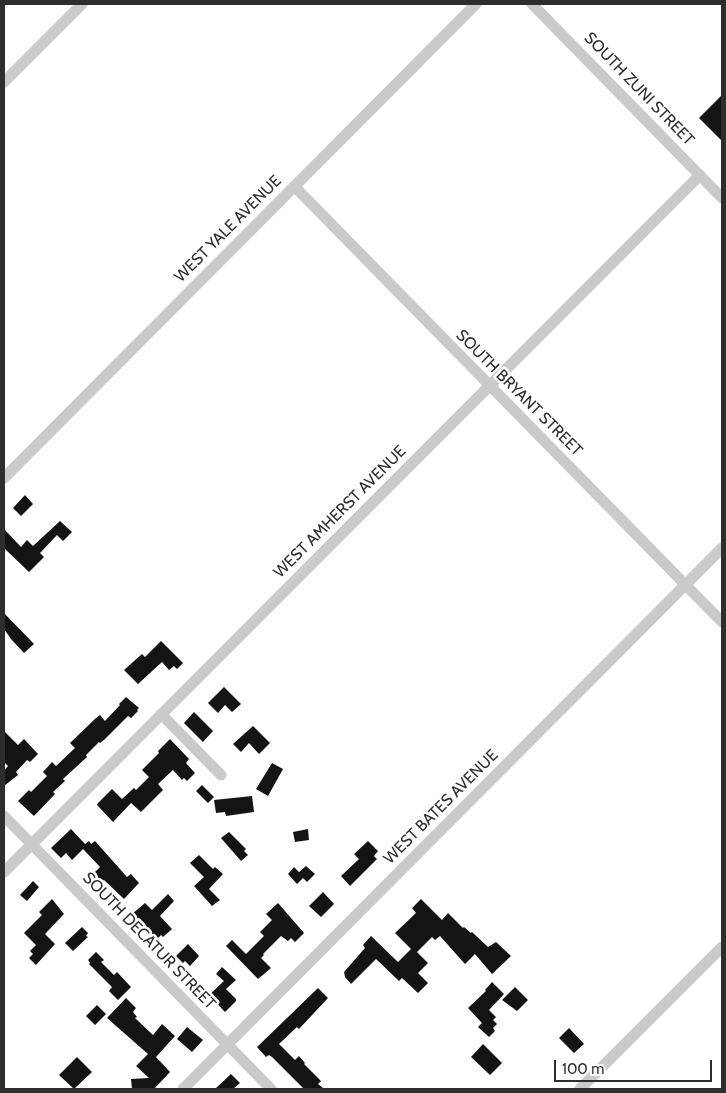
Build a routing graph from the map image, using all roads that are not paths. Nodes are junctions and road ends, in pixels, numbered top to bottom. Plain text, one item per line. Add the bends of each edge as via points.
1 (82, 4) edge
2 (476, 4) edge
3 (532, 4) edge
4 (4, 82) edge
5 (700, 175) junction
6 (294, 186) junction
7 (722, 198) edge
8 (488, 386) junction
9 (4, 478) edge
10 (722, 548) edge
11 (685, 584) junction
12 (722, 622) edge
13 (161, 714) junction
14 (221, 775) dead end
15 (4, 816) edge
16 (31, 844) junction
17 (4, 872) edge
18 (722, 947) edge
19 (228, 1045) junction
20 (183, 1089) edge
21 (271, 1089) edge
22 (580, 1089) edge

1 - 4 street
2 - 6 street, WEST YALE AVENUE
3 - 5 street, SOUTH ZUNI STREET
5 - 7 street, SOUTH ZUNI STREET
5 - 8 street, WEST AMHERST AVENUE
6 - 8 street, SOUTH BRYANT STREET
6 - 9 street, WEST YALE AVENUE
8 - 11 street, SOUTH BRYANT STREET
8 - 13 street, WEST AMHERST AVENUE
10 - 11 street, WEST BATES AVENUE
11 - 12 street, SOUTH BRYANT STREET
11 - 19 street, WEST BATES AVENUE
13 - 14 street
13 - 16 street, WEST AMHERST AVENUE
15 - 16 street, SOUTH DECATUR STREET
16 - 17 street, WEST AMHERST AVENUE
16 - 19 street, SOUTH DECATUR STREET
18 - 22 street
19 - 20 street, WEST BATES AVENUE
19 - 21 street, SOUTH DECATUR STREET

